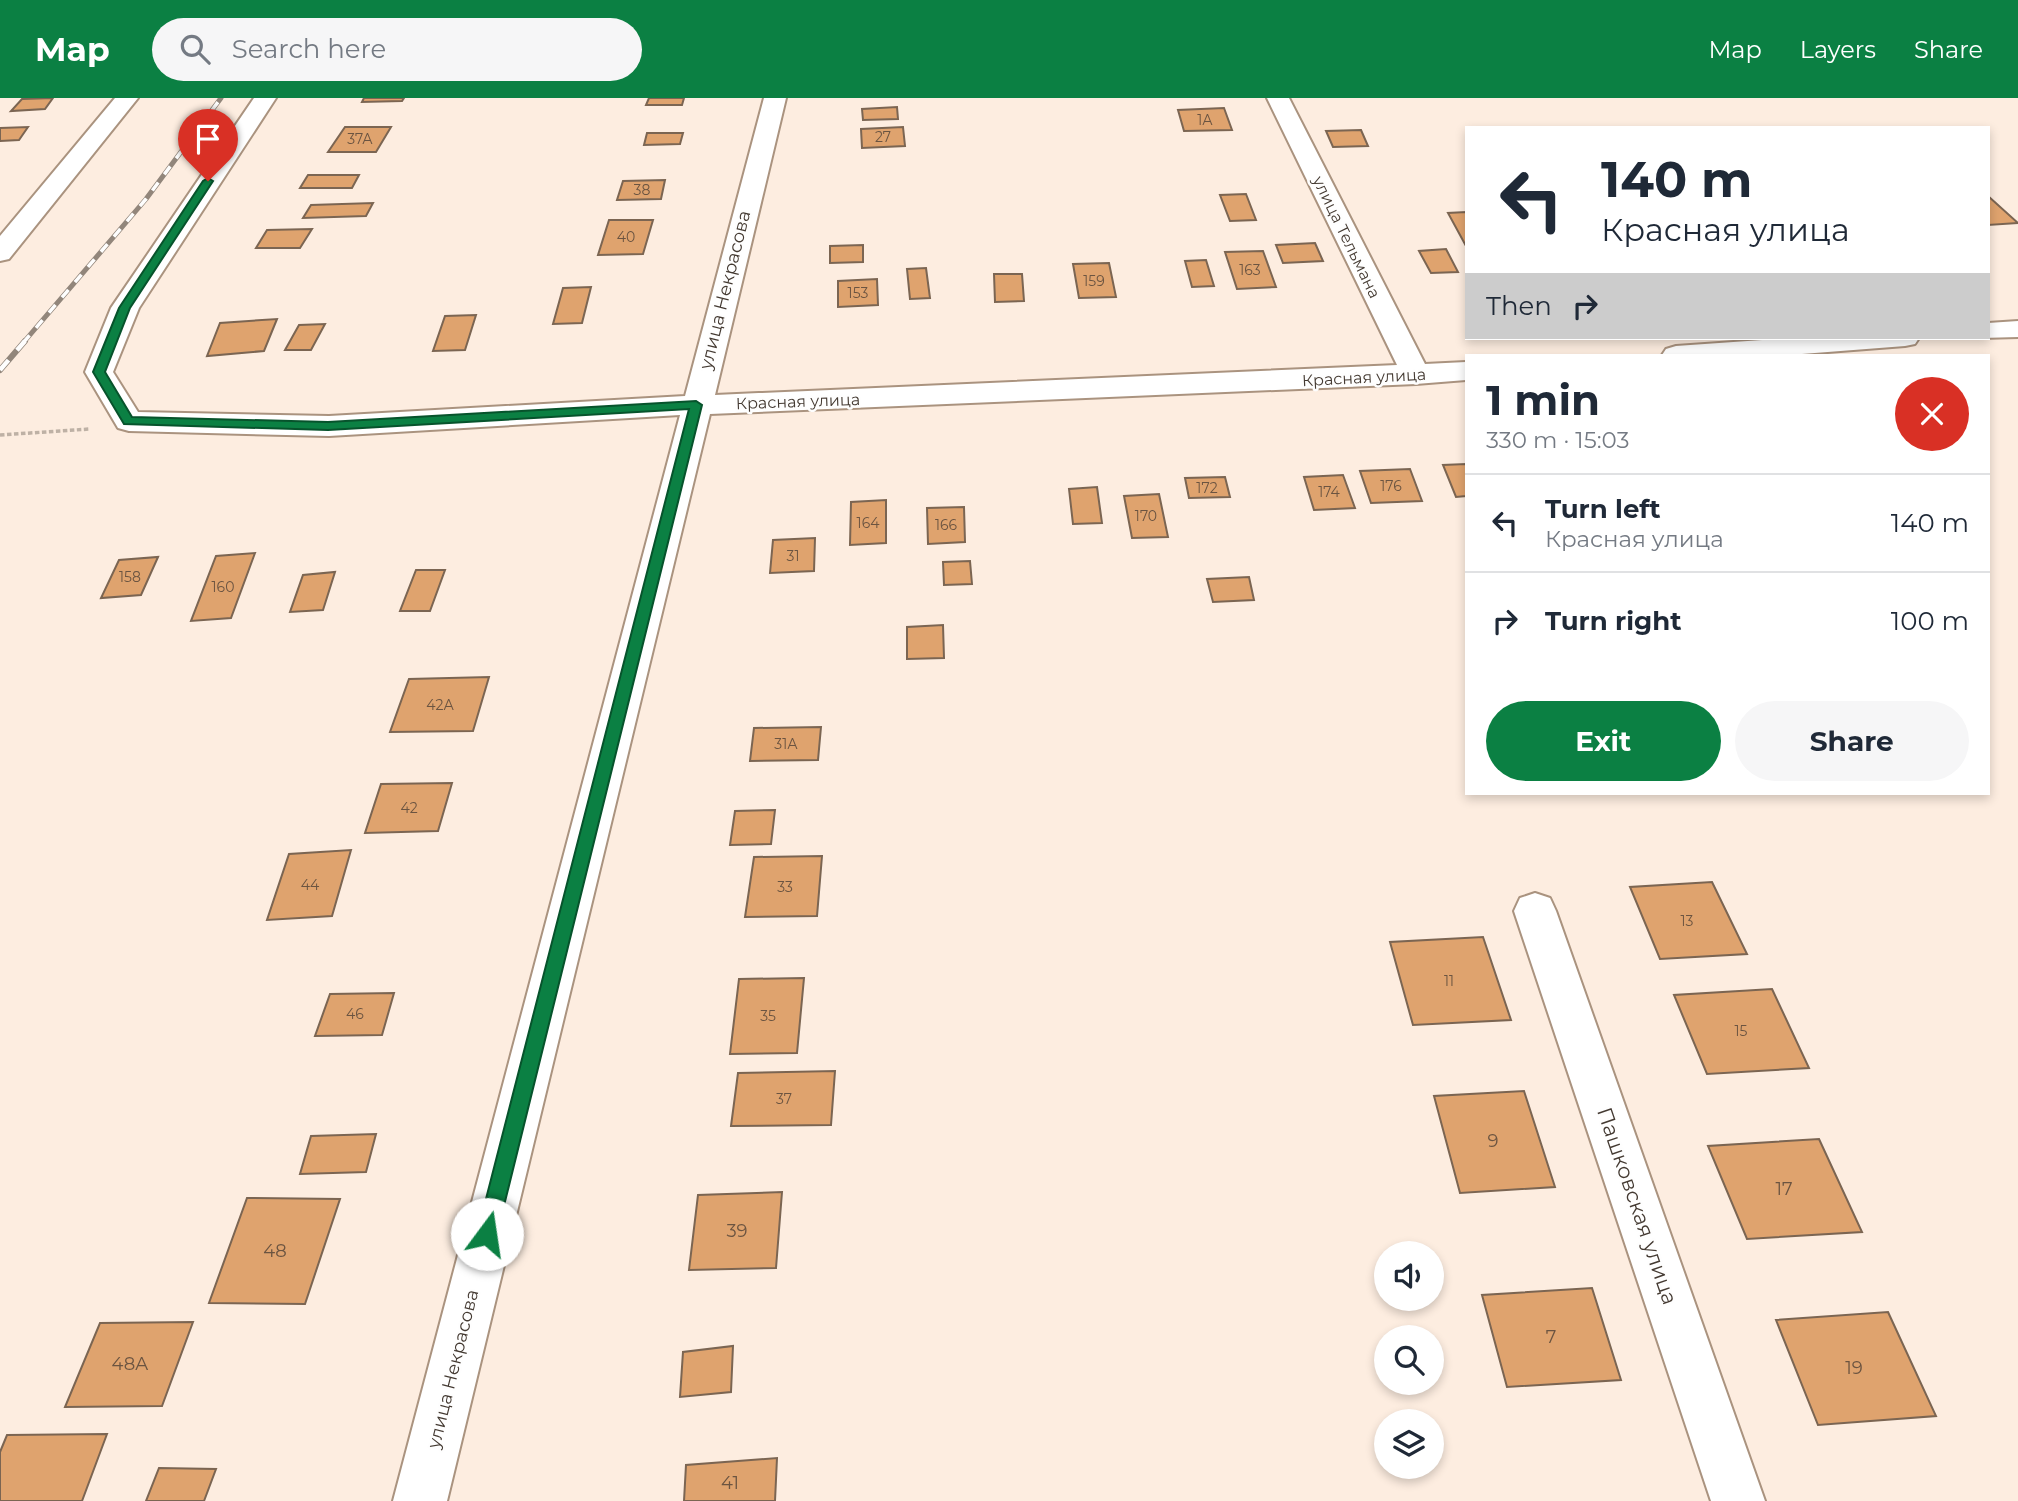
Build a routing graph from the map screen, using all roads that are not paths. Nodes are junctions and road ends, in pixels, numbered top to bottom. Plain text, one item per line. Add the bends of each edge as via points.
1 (127, 98) edge
2 (265, 98) edge
3 (775, 98) edge
4 (1278, 98) edge
5 (0, 253) edge
6 (2018, 329) edge
7 (1990, 331) edge
8 (1878, 340) edge
9 (1689, 354) edge
10 (1465, 371) edge
11 (1416, 375) junction
12 (696, 405) junction
13 (1535, 911) dead end
14 (420, 1501) edge
15 (1738, 1501) edge

1 - 5 street
2 - 12 street, Красная улица via 125,308 99,372 129,421 328,426
3 - 12 street, улица Некрасова
4 - 11 street, улица Тельмана
6 - 7 street
8 - 9 street
10 - 11 street, Красная улица
11 - 12 street, Красная улица
12 - 14 street, улица Некрасова
13 - 15 street, Пашковская улица

